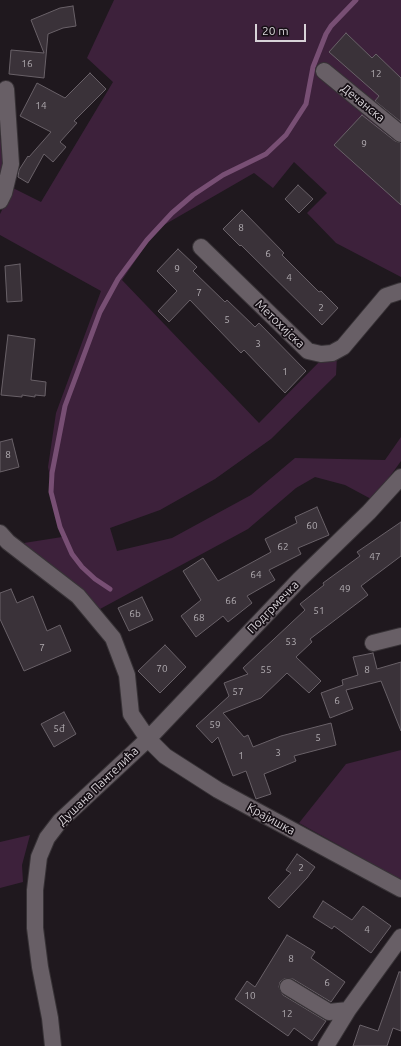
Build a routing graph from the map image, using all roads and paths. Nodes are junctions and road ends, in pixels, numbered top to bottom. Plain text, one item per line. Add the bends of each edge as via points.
1 (324, 72) dead end
2 (6, 89) dead end
3 (401, 134) edge
4 (0, 201) edge
5 (201, 247) dead end
6 (401, 291) edge
7 (400, 480) edge
8 (0, 533) edge
9 (401, 636) edge
10 (373, 643) dead end
11 (148, 739) junction
12 (401, 889) edge
13 (401, 937) edge
14 (288, 987) dead end
15 (348, 1010) junction
16 (53, 1046) edge
17 (326, 1046) edge

1 - 3 street, Дечанска
2 - 4 street via 11,164
5 - 6 street, Метохијска via 308,351 321,354 332,353 343,347 386,296
7 - 11 street, Подгрмечка via 299,580
8 - 11 street, Душана Пантелића via 78,596 113,638 127,675 131,714
9 - 10 street
11 - 12 street, Крајишка via 165,756 218,790
11 - 16 street, Душана Пантелића via 60,821 47,838 39,857 35,890 35,928
13 - 15 street
14 - 15 street via 329,1012
15 - 17 street

